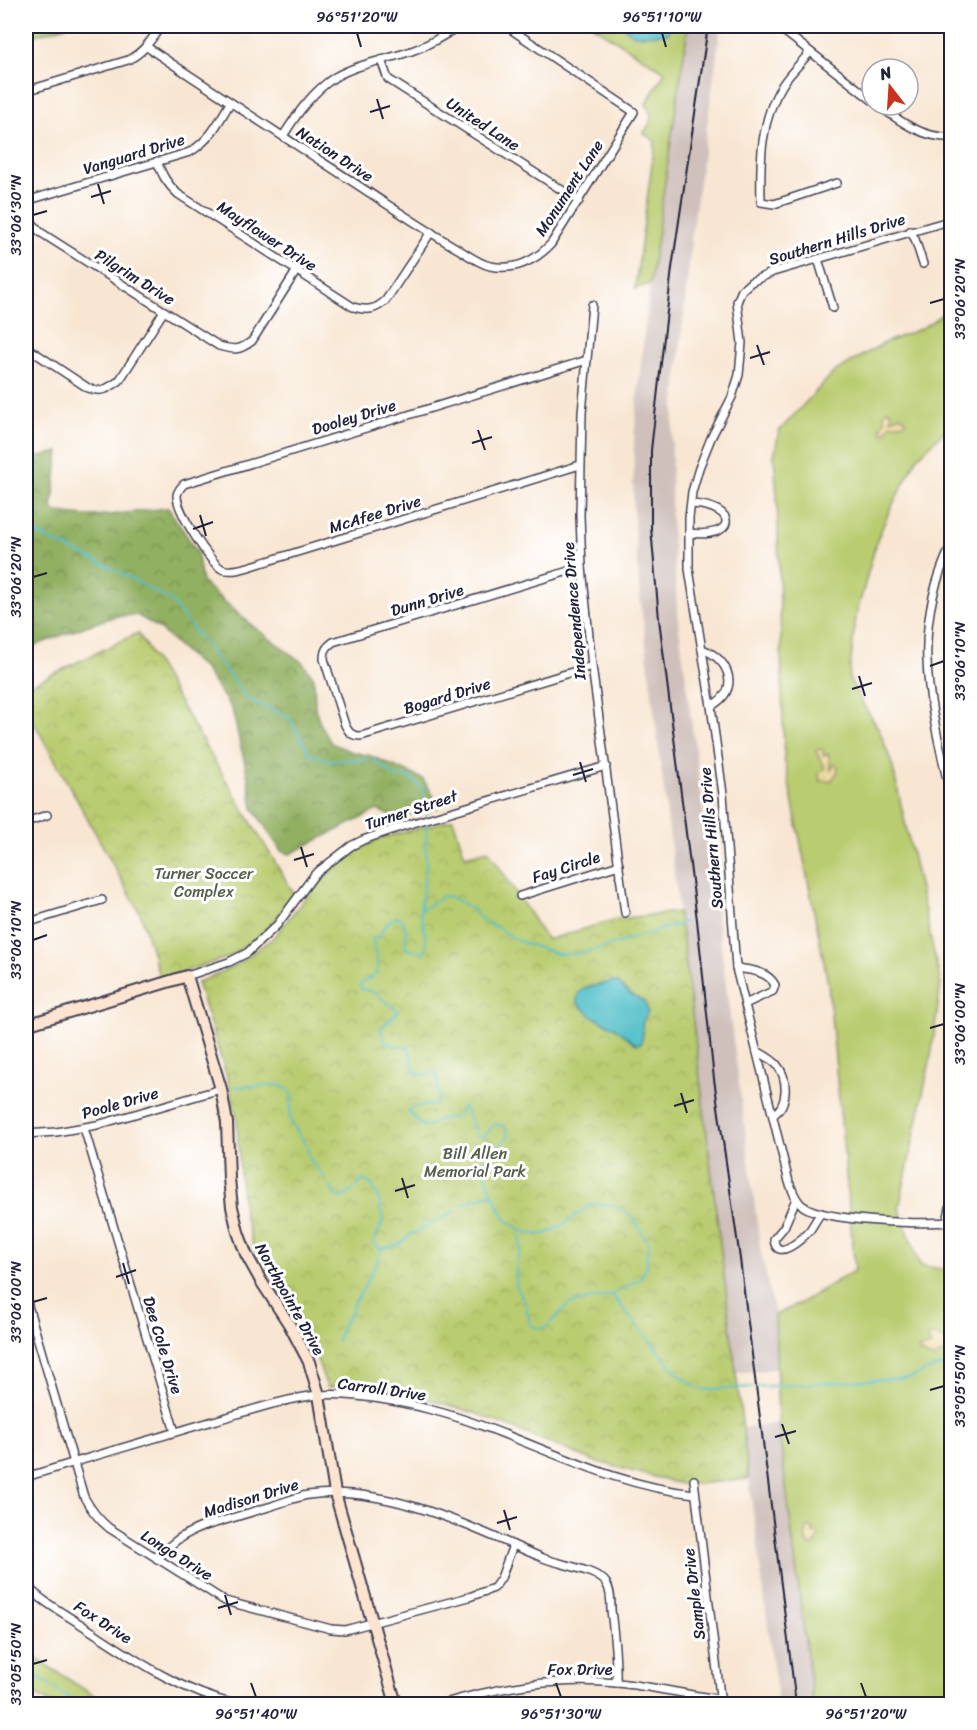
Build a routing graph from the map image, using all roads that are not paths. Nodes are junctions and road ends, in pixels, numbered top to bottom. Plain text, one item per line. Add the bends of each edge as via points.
1 (161, 26) edge
2 (459, 26) edge
3 (506, 26) edge
4 (782, 26) edge
5 (147, 47) junction
6 (810, 52) junction
7 (381, 60) junction
8 (26, 91) edge
9 (860, 91) edge
10 (230, 103) junction
11 (896, 117) edge
12 (283, 136) junction
13 (951, 137) edge
14 (158, 161) junction
15 (837, 183) dead end
16 (579, 201) junction
17 (26, 204) edge
18 (951, 220) edge
19 (910, 231) junction
20 (431, 232) junction
21 (818, 259) junction
22 (922, 264) dead end
23 (516, 266) joint
24 (297, 270) junction
25 (592, 305) dead end
26 (832, 308) dead end
27 (164, 311) junction
28 (26, 347) edge
29 (586, 360) junction
30 (580, 465) junction
31 (692, 504) junction
32 (194, 533) joint
33 (689, 533) junction
34 (951, 544) edge
35 (582, 567) junction
36 (702, 649) junction
37 (592, 666) junction
38 (335, 694) joint
39 (711, 706) junction
40 (606, 766) junction
41 (951, 802) edge
42 (47, 815) dead end
43 (26, 822) edge
44 (619, 865) junction
45 (520, 896) dead end
46 (102, 900) dead end
47 (625, 913) dead end
48 (26, 923) edge
49 (736, 968) junction
50 (186, 976) junction
51 (745, 1005) junction
52 (26, 1025) edge
53 (756, 1051) junction
54 (221, 1089) junction
55 (773, 1115) junction
56 (84, 1128) junction
57 (26, 1134) edge
58 (951, 1198) edge
59 (796, 1199) junction
60 (821, 1212) junction
61 (949, 1222) edge
62 (26, 1299) edge
63 (319, 1395) junction
64 (175, 1432) junction
65 (74, 1462) junction
66 (26, 1477) edge
67 (694, 1480) dead end
68 (335, 1493) junction
69 (696, 1494) junction
70 (513, 1545) junction
71 (158, 1558) junction
72 (26, 1584) edge
73 (373, 1623) junction
74 (616, 1683) junction
75 (721, 1702) edge
76 (235, 1704) edge
77 (396, 1704) edge
78 (441, 1704) edge

1 - 5 street
2 - 7 street via 415,50
3 - 16 street, Monument Lane via 634,112
4 - 6 street
5 - 8 street via 128,60
5 - 10 street, Nation Drive
6 - 9 street
6 - 15 street via 783,84 769,113 760,162 761,202 774,204
7 - 12 street via 335,77 307,101
7 - 16 street, United Lane via 388,79
10 - 12 street, Nation Drive
10 - 14 street, Vanguard Drive via 202,145
11 - 13 street via 912,129
12 - 20 street, Nation Drive
14 - 17 street, Vanguard Drive
14 - 24 street, Mayflower Drive via 168,185 178,194
16 - 23 street, Monument Lane via 551,244 536,257
17 - 27 street, Pilgrim Drive via 30,220 40,232
18 - 19 street, Southern Hills Drive
19 - 21 street, Southern Hills Drive
19 - 22 street
20 - 23 street, Nation Drive via 476,260 502,267
20 - 24 street, Mayflower Drive via 386,300 369,310 353,307
21 - 26 street
21 - 31 street, Southern Hills Drive via 761,276 742,290 737,302 742,343 739,375 699,468
24 - 27 street, Pilgrim Drive via 252,341 235,350 219,346
25 - 29 street, Independence Drive
27 - 28 street via 119,381 98,391
29 - 30 street, Independence Drive
29 - 32 street, Dooley Drive via 184,484 177,496 179,508
30 - 32 street, McAfee Drive via 237,570 221,569
30 - 35 street, Independence Drive
31 - 33 street, Southern Hills Drive
31 - 33 street via 722,512 727,523 714,533
33 - 36 street, Southern Hills Drive via 689,569
34 - 41 street via 933,595 926,650 929,696
35 - 37 street, Independence Drive
35 - 38 street, Dunn Drive via 333,642 327,646 324,659
36 - 39 street, Southern Hills Drive
36 - 39 street via 719,658 728,676 724,696
37 - 38 street, Bogard Drive via 361,736 349,733
37 - 40 street, Independence Drive
39 - 49 street, Southern Hills Drive via 723,794
40 - 44 street, Independence Drive
40 - 50 street, Turner Street via 363,840 315,874 278,925 247,952
42 - 43 street
44 - 45 street, Fay Circle
44 - 47 street, Independence Drive
46 - 48 street
49 - 51 street, Southern Hills Drive
49 - 51 street via 765,975 775,985 773,991
50 - 52 street, Turner Street
50 - 54 street, Northpointe Drive
51 - 53 street, Southern Hills Drive
53 - 55 street, Southern Hills Drive
53 - 55 street via 778,1066 784,1081 783,1102
54 - 56 street, Poole Drive
54 - 63 street, Northpointe Drive via 238,1232 251,1263 300,1343
55 - 59 street, Southern Hills Drive
56 - 57 street, Poole Drive
56 - 64 street, Dee Cole Drive
58 - 61 street
59 - 60 street
59 - 60 street via 774,1239 778,1249 788,1249 808,1232
60 - 61 street via 870,1220
62 - 65 street, Longo Drive
63 - 64 street, Carroll Drive
63 - 68 street, Northpointe Drive
63 - 69 street, Carroll Drive via 347,1395 431,1409 588,1468 636,1483
64 - 65 street, Carroll Drive
65 - 66 street, Carroll Drive
65 - 71 street, Longo Drive via 84,1497 98,1518
67 - 69 street, Sample Drive
68 - 70 street, Madison Drive via 430,1511
68 - 71 street, Madison Drive via 305,1496 202,1527 173,1541
68 - 73 street, Northpointe Drive
69 - 75 street, Sample Drive
70 - 73 street, Longo Drive via 494,1588
70 - 74 street, Madison Drive via 555,1563 596,1574 606,1582 617,1656
71 - 73 street, Longo Drive via 225,1601 331,1629
72 - 76 street, Fox Drive via 42,1599 152,1671 198,1694
73 - 77 street, Northpointe Drive
74 - 75 street, Fox Drive
74 - 78 street, Fox Drive via 532,1684

